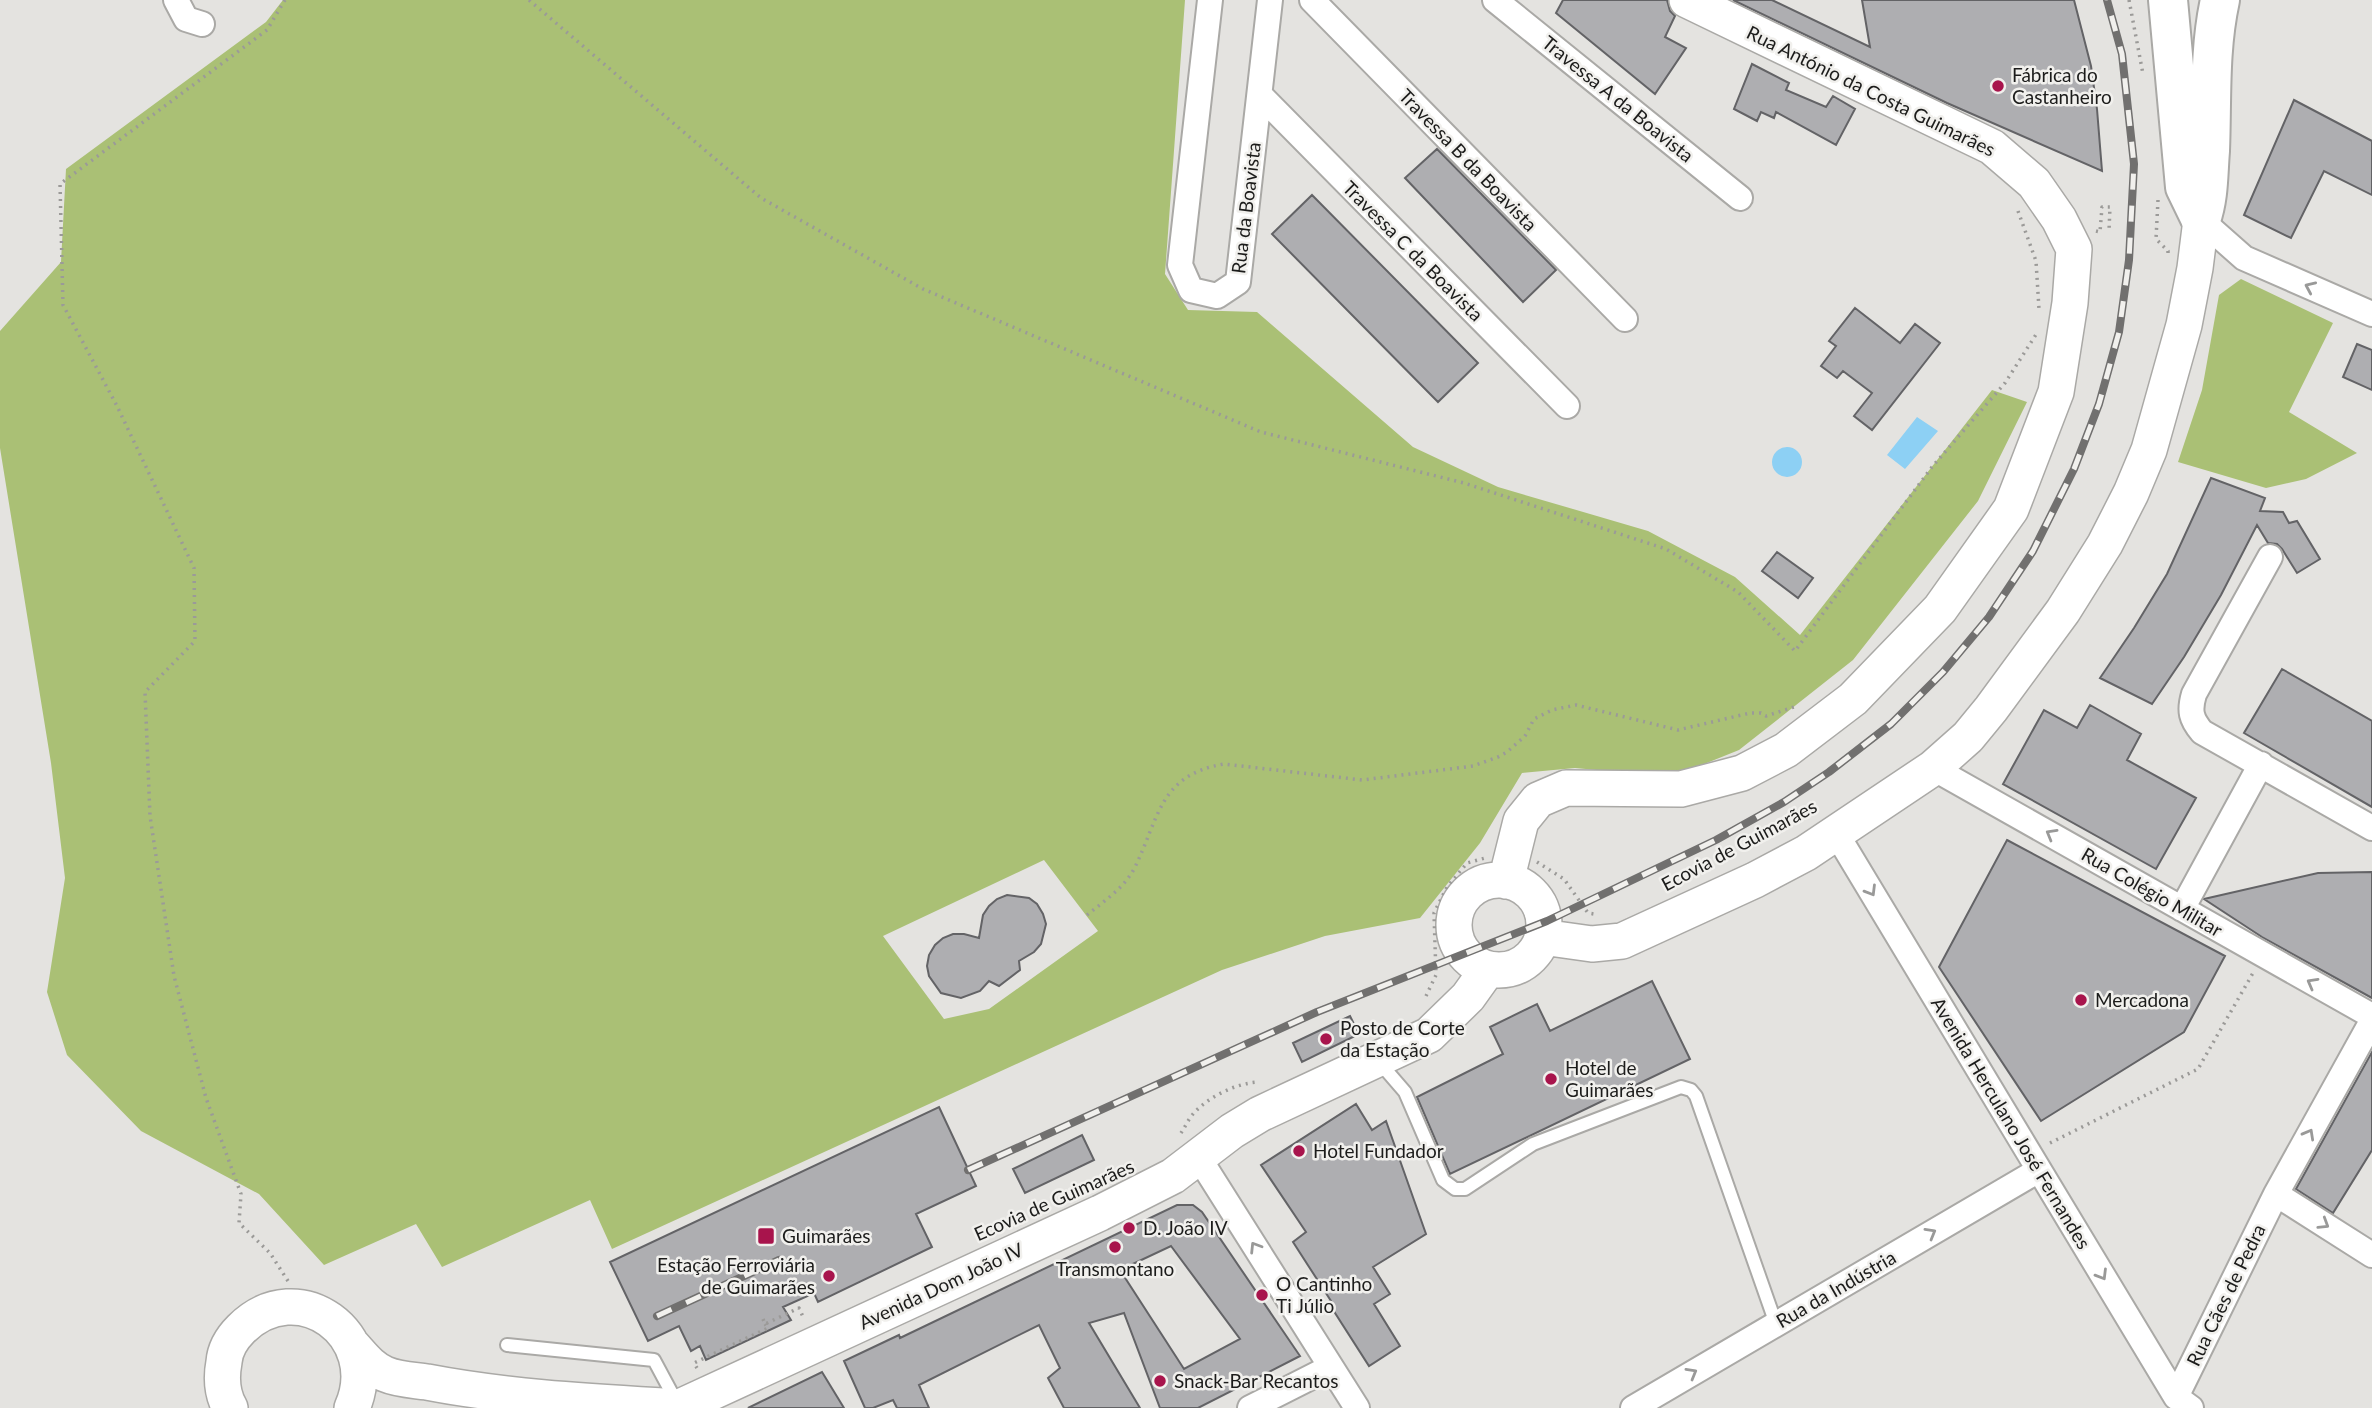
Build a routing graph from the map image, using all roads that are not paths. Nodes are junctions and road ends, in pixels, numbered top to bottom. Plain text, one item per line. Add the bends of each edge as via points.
1 (176, 0) edge
2 (1210, 0) edge
3 (1270, 0) edge
4 (1312, 0) edge
5 (1495, 0) edge
6 (1687, 0) edge
7 (2168, 0) edge
8 (2190, 0) edge
9 (2220, 0) edge
10 (202, 24) dead end
11 (1260, 95) junction
12 (1740, 198) dead end
13 (2201, 220) junction
14 (2372, 314) edge
15 (1625, 319) dead end
16 (1567, 406) dead end
17 (2270, 557) dead end
18 (2261, 764) junction
19 (1933, 768) junction
20 (2372, 828) edge
21 (1836, 833) junction
22 (1509, 869) junction
23 (2182, 909) junction
24 (1542, 937) junction
25 (1488, 969) junction
26 (2372, 1016) edge
27 (2372, 1021) edge
28 (1377, 1060) junction
29 (1190, 1146) junction
30 (2035, 1162) junction
31 (2276, 1194) junction
32 (2372, 1255) edge
33 (1776, 1324) junction
34 (507, 1345) dead end
35 (354, 1346) junction
36 (1327, 1369) junction
37 (451, 1388) junction
38 (2174, 1404) edge
39 (230, 1408) edge
40 (352, 1408) edge
41 (360, 1408) edge
42 (679, 1408) edge
43 (1250, 1408) edge
44 (1347, 1408) edge
45 (1357, 1408) edge
46 (1633, 1408) edge

1 - 10 street via 186,19
2 - 11 street, Rua da Boavista via 1180,265 1191,290 1217,296 1238,282
3 - 11 street, Rua da Boavista
4 - 15 street, Travessa B da Boavista
5 - 12 street, Travessa A da Boavista
6 - 22 street, Rua António da Costa Guimarães via 1992,147 2034,183 2074,249 2056,392 2011,509 1940,609 1853,699 1786,750 1742,774 1681,789 1566,788 1538,800 1521,821
7 - 13 main road via 2185,187
8 - 13 main road
9 - 13 main road via 2211,54 2207,200
11 - 16 street, Travessa C da Boavista
14 -> 13 street via 2244,258
13 - 19 street via 2184,326 2131,493 2105,544 2049,630 1992,709
17 - 18 street via 2190,706 2192,720 2203,733
18 - 20 street
18 - 23 street
19 - 21 street
23 -> 19 street, Rua Colégio Militar
21 - 24 street via 1755,880 1622,941 1592,944
21 -> 30 street, Avenida Herculano José Fernandes
22 - 24 street via 1542,912
22 - 25 street via 1464,895 1454,918 1460,950
26 -> 23 street, Rua Colégio Militar
24 - 25 street via 1535,953 1520,965 1501,971
25 - 28 street, Avenida Dom João IV via 1468,997 1429,1035
31 -> 27 street, Rua Cães de Pedra
28 - 29 street, Avenida Dom João IV via 1307,1090 1232,1132
28 - 33 lane via 1405,1092 1443,1181 1455,1189 1465,1189 1533,1144 1681,1087 1690,1090 1696,1096
36 -> 29 street
29 - 42 street, Avenida Dom João IV via 1173,1176
33 -> 30 street, Rua da Indústria
30 -> 38 street, Avenida Herculano José Fernandes
31 -> 32 street
31 - 38 street, Rua Cães de Pedra
46 -> 33 street, Rua da Indústria
34 - 42 lane via 654,1360
35 - 37 street, Avenida Dom João IV via 386,1375
35 - 39 street, Avenida Dom João IV via 340,1327 321,1313 296,1307 271,1310 250,1320 234,1336 225,1355 221,1376
35 - 40 street via 360,1370
36 - 43 street
36 - 44 lane
36 - 45 street
37 - 41 street, Avenida Dom João IV via 391,1395
37 - 42 street, Avenida Dom João IV

